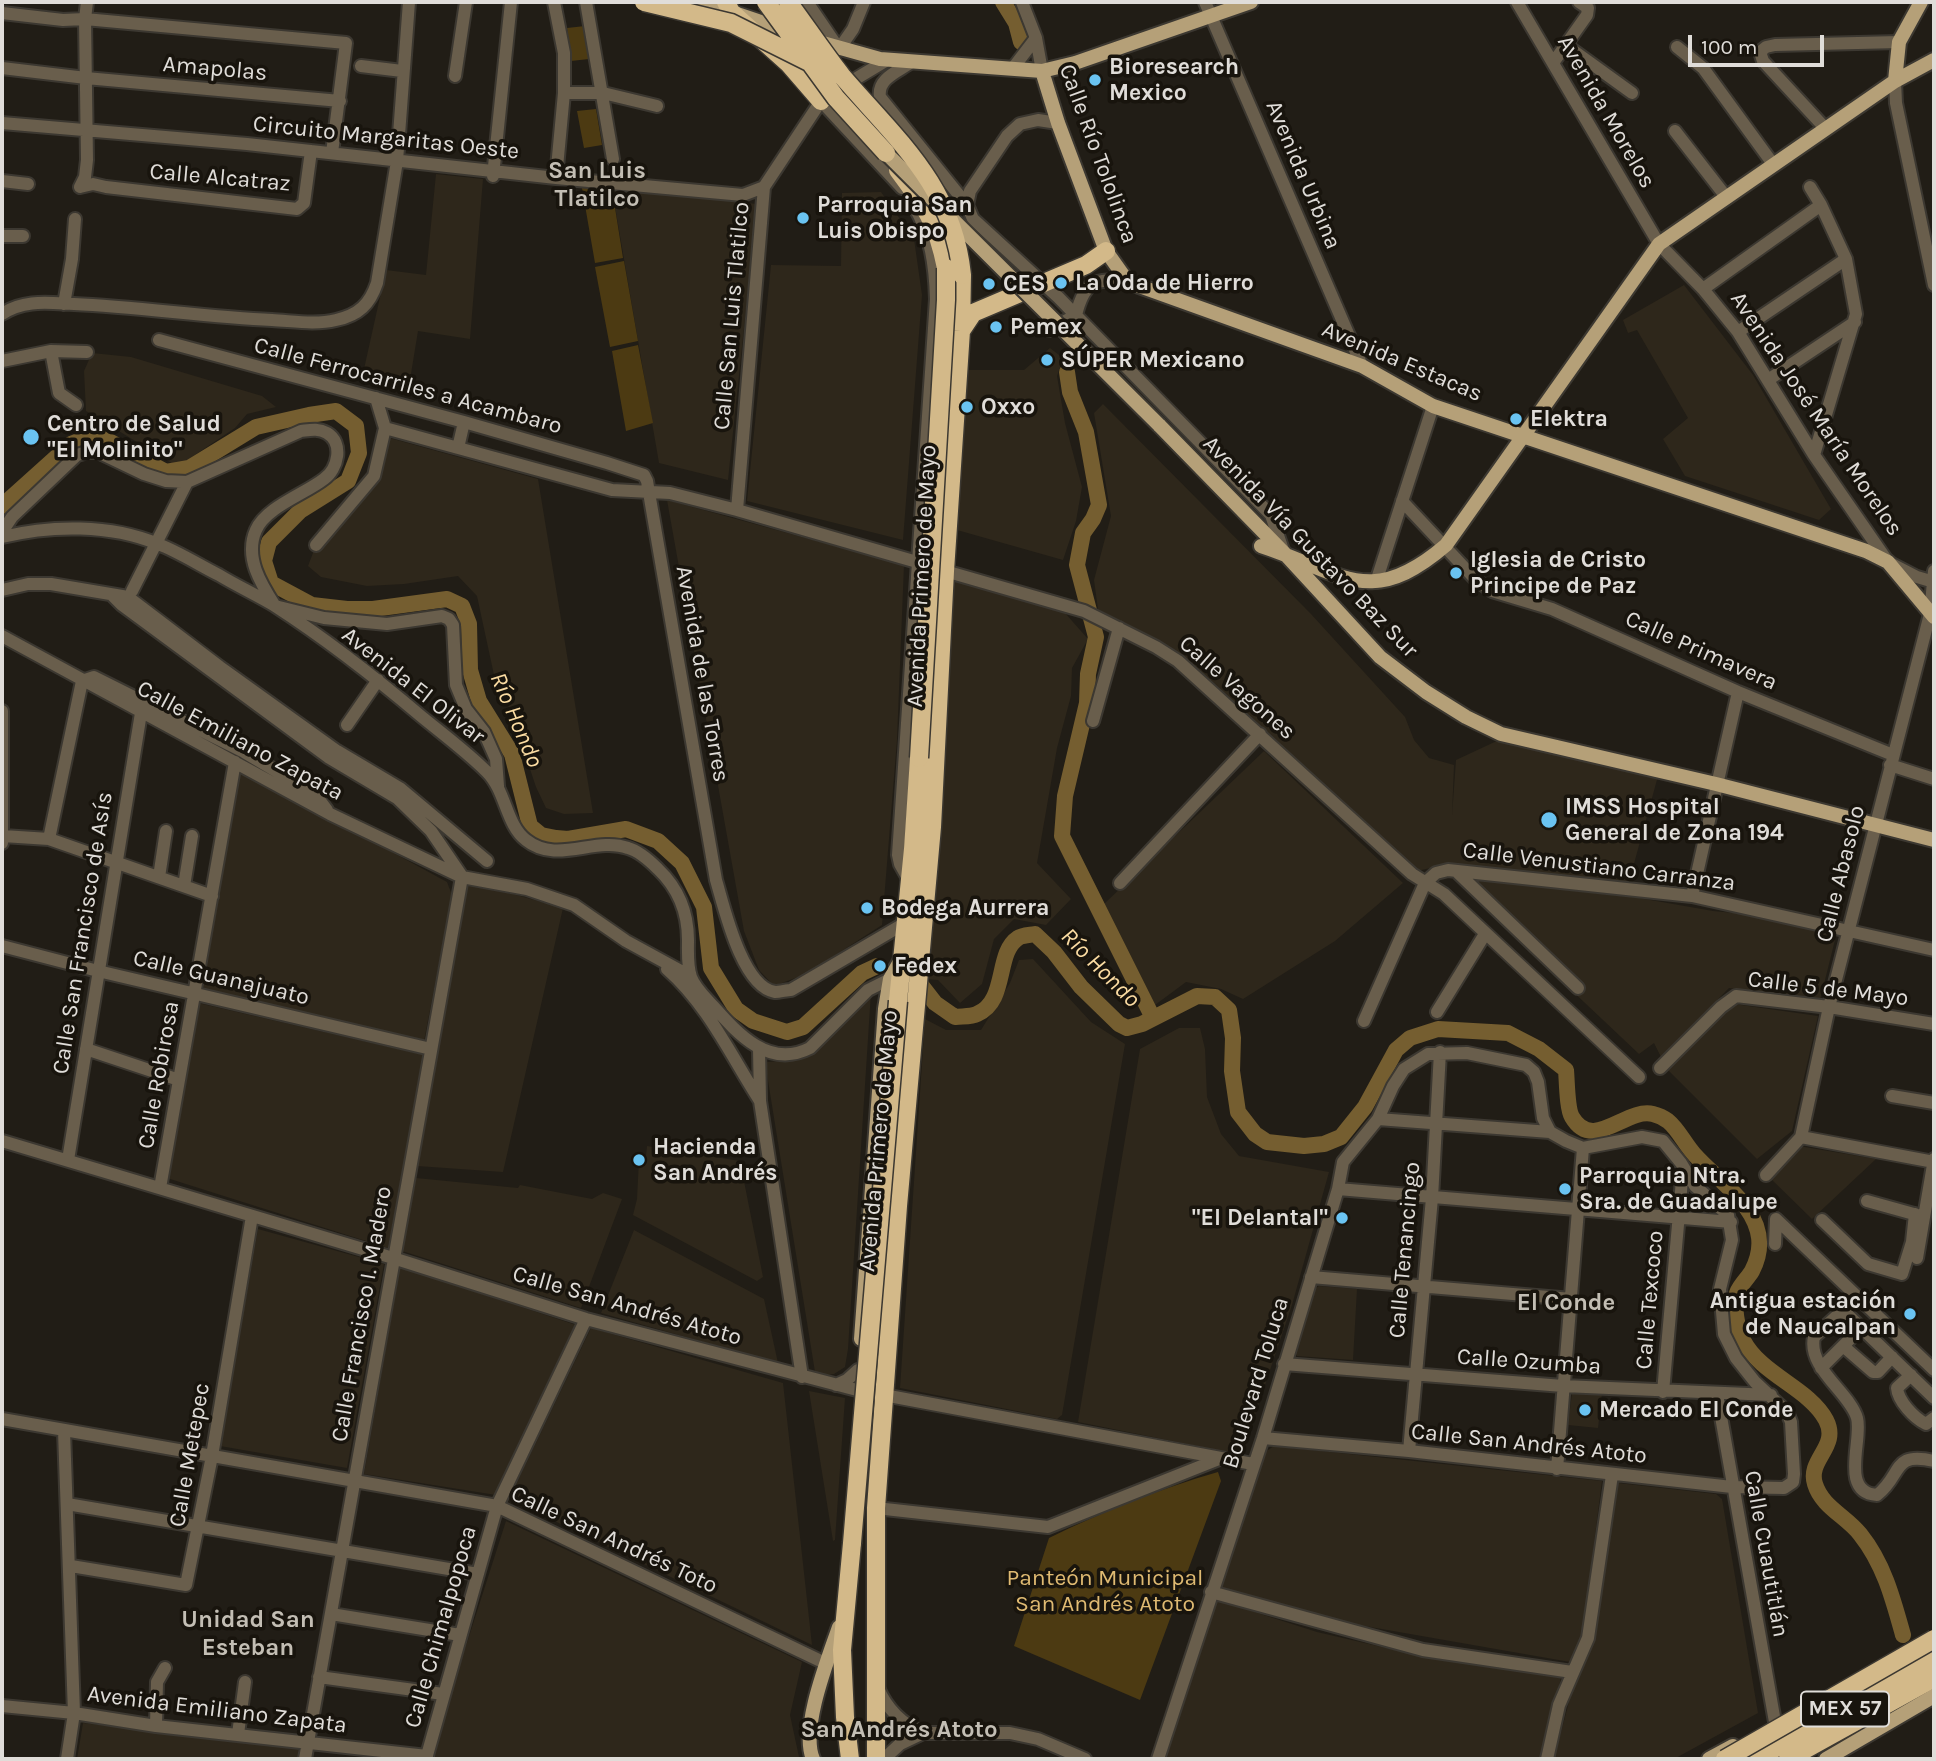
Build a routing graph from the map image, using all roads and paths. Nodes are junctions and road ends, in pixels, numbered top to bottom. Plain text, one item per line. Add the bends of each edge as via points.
1 (88, 2) edge
2 (409, 2) edge
3 (466, 2) edge
4 (511, 2) edge
5 (554, 2) edge
6 (586, 2) edge
7 (644, 2) edge
8 (693, 2) edge
9 (753, 2) edge
10 (766, 2) edge
11 (788, 2) edge
12 (794, 2) edge
13 (807, 2) edge
14 (864, 2) edge
15 (1022, 2) edge
16 (1205, 2) edge
17 (1251, 2) edge
18 (1517, 2) edge
19 (1579, 2) edge
20 (1921, 2) edge
21 (731, 5) edge
22 (2, 13) edge
23 (1211, 16) junction
24 (85, 19) junction
25 (1036, 38) junction
26 (1899, 42) junction
27 (1567, 46) junction
28 (1677, 47) dead end
29 (839, 49) junction
30 (887, 60) junction
31 (1934, 60) edge
32 (910, 63) junction
33 (1553, 63) junction
34 (812, 64) junction
35 (362, 66) dead end
36 (2, 68) edge
37 (1013, 68) junction
38 (402, 71) junction
39 (1042, 71) junction
40 (455, 76) dead end
41 (86, 78) junction
42 (1895, 80) junction
43 (564, 93) junction
44 (603, 93) junction
45 (1632, 93) dead end
46 (340, 101) junction
47 (821, 101) junction
48 (657, 107) dead end
49 (2, 123) edge
50 (1058, 123) junction
51 (1825, 128) junction
52 (86, 130) junction
53 (1675, 131) dead end
54 (311, 151) junction
55 (332, 153) junction
56 (886, 153) junction
57 (613, 159) dead end
58 (397, 161) junction
59 (1773, 164) junction
60 (493, 173) junction
61 (556, 178) junction
62 (2, 181) edge
63 (28, 184) dead end
64 (764, 187) junction
65 (1810, 187) dead end
66 (1727, 198) junction
67 (967, 205) junction
68 (1821, 205) junction
69 (75, 219) dead end
70 (2, 236) edge
71 (23, 236) dead end
72 (1659, 244) junction
73 (1106, 251) junction
74 (1846, 259) junction
75 (1128, 282) junction
76 (1040, 283) junction
77 (1934, 285) edge
78 (1703, 289) junction
79 (64, 304) junction
80 (2, 314) edge
81 (1076, 315) junction
82 (1855, 321) junction
83 (1049, 330) dead end
84 (961, 331) junction
85 (1738, 332) junction
86 (159, 340) dead end
87 (51, 351) junction
88 (87, 352) dead end
89 (2, 361) edge
90 (1362, 366) junction
91 (1768, 380) junction
92 (376, 398) junction
93 (76, 405) dead end
94 (1433, 406) junction
95 (464, 422) junction
96 (384, 428) junction
97 (1524, 435) junction
98 (458, 448) junction
99 (1814, 456) junction
100 (644, 475) joint
101 (923, 478) junction
102 (952, 480) junction
103 (187, 482) junction
104 (649, 492) junction
105 (1402, 501) junction
106 (737, 510) junction
107 (2, 535) edge
108 (157, 543) junction
109 (316, 545) dead end
110 (1446, 545) junction
111 (1261, 546) dead end
112 (1285, 554) junction
113 (917, 562) junction
114 (1888, 562) junction
115 (945, 571) junction
116 (1934, 578) edge
117 (1376, 582) junction
118 (2, 590) edge
119 (132, 592) dead end
120 (275, 606) junction
121 (1933, 618) edge
122 (1119, 628) junction
123 (2, 636) edge
124 (378, 680) junction
125 (82, 681) junction
126 (1738, 692) junction
127 (2, 711) edge
128 (141, 713) junction
129 (1093, 721) dead end
130 (347, 725) dead end
131 (1260, 734) junction
132 (1892, 760) junction
133 (235, 762) junction
134 (1934, 779) edge
135 (1716, 784) junction
136 (498, 786) junction
137 (399, 794) junction
138 (330, 814) junction
139 (1875, 825) junction
140 (166, 831) dead end
141 (3, 836) edge
142 (192, 836) dead end
143 (49, 839) junction
144 (1934, 839) edge
145 (2, 844) edge
146 (487, 861) dead end
147 (116, 863) junction
148 (1456, 870) junction
149 (159, 877) junction
150 (462, 877) junction
151 (911, 881) junction
152 (1120, 883) dead end
153 (1425, 883) junction
154 (184, 886) junction
155 (212, 896) junction
156 (1692, 896) junction
157 (907, 922) junction
158 (1848, 930) junction
159 (1485, 934) junction
160 (2, 946) edge
161 (1934, 950) edge
162 (652, 957) junction
163 (902, 958) junction
164 (98, 971) junction
165 (690, 976) junction
166 (890, 979) junction
167 (1578, 988) dead end
168 (194, 993) junction
169 (1829, 1006) junction
170 (1437, 1012) dead end
171 (1364, 1021) dead end
172 (1934, 1024) edge
173 (86, 1049) junction
174 (431, 1049) junction
175 (759, 1049) junction
176 (1440, 1052) junction
177 (1660, 1068) dead end
178 (1639, 1077) dead end
179 (179, 1080) junction
180 (1892, 1096) dead end
181 (760, 1101) junction
182 (1934, 1103) edge
183 (1378, 1119) junction
184 (1437, 1124) junction
185 (1550, 1132) junction
186 (1801, 1137) junction
187 (2, 1141) edge
188 (1583, 1148) junction
189 (68, 1160) junction
190 (1934, 1161) edge
191 (1683, 1169) junction
192 (1766, 1175) dead end
193 (160, 1188) junction
194 (1338, 1189) junction
195 (1432, 1198) junction
196 (1867, 1201) dead end
197 (871, 1206) junction
198 (898, 1206) junction
199 (1580, 1209) junction
200 (1920, 1215) junction
201 (252, 1216) junction
202 (1678, 1218) junction
203 (1822, 1220) dead end
204 (1731, 1222) junction
205 (1775, 1244) dead end
206 (393, 1258) junction
207 (1917, 1258) dead end
208 (1311, 1277) junction
209 (1424, 1287) junction
210 (1572, 1299) junction
211 (586, 1319) junction
212 (1862, 1327) junction
213 (1843, 1346) junction
214 (1892, 1357) junction
215 (1284, 1364) junction
216 (1821, 1368) junction
217 (858, 1370) junction
218 (1934, 1370) edge
219 (1415, 1374) junction
220 (1911, 1376) junction
221 (802, 1377) junction
222 (835, 1385) junction
223 (1563, 1386) junction
224 (857, 1390) junction
225 (1663, 1392) junction
226 (1717, 1394) junction
227 (884, 1395) junction
228 (1771, 1395) junction
229 (1934, 1398) edge
230 (1934, 1418) edge
231 (2, 1419) edge
232 (64, 1431) junction
233 (1263, 1438) junction
234 (1409, 1451) junction
235 (212, 1456) junction
236 (1221, 1458) junction
237 (1932, 1458) edge
238 (1253, 1464) junction
239 (1557, 1469) junction
240 (1612, 1475) junction
241 (354, 1481) junction
242 (1732, 1487) junction
243 (67, 1504) junction
244 (498, 1507) junction
245 (876, 1508) junction
246 (198, 1526) junction
247 (342, 1551) junction
248 (71, 1566) junction
249 (849, 1570) junction
250 (478, 1574) junction
251 (1211, 1592) junction
252 (844, 1613) junction
253 (331, 1614) junction
254 (460, 1635) junction
255 (1932, 1640) edge
256 (1889, 1658) junction
257 (1934, 1660) edge
258 (827, 1664) junction
259 (165, 1668) dead end
260 (875, 1671) junction
261 (1572, 1672) junction
262 (319, 1677) junction
263 (1934, 1678) edge
264 (245, 1682) dead end
265 (1934, 1688) edge
266 (443, 1694) junction
267 (1934, 1696) edge
268 (2, 1706) edge
269 (1846, 1709) junction
270 (74, 1713) junction
271 (1775, 1722) junction
272 (156, 1726) junction
273 (923, 1733) junction
274 (237, 1734) junction
275 (308, 1742) junction
276 (808, 1756) edge
277 (427, 1758) edge
278 (67, 1759) edge
279 (305, 1759) edge
280 (850, 1759) edge
281 (876, 1759) edge
282 (884, 1759) edge
283 (1085, 1759) edge
284 (1158, 1759) edge
285 (1547, 1759) edge
286 (1709, 1759) edge
287 (1725, 1759) edge
288 (1740, 1759) edge
289 (1756, 1759) edge
290 (1788, 1759) edge
291 (1807, 1759) edge
292 (1826, 1759) edge

1 - 24 street
2 - 38 street
3 - 40 street
4 - 60 street
5 - 43 street via 564,53
6 - 44 street
7 - 34 highway, bridge via 731,23
8 - 21 main road
9 - 12 highway via 776,12
10 - 34 highway, Avenida Primero de Mayo, bridge
11 - 84 highway, Avenida Primero de Mayo, bridge via 840,73 932,182 960,252
13 - 29 street
14 - 29 street
15 - 25 street, Calle Río Tololinca
16 - 23 street, Avenida Urbina
17 - 23 main road
18 - 33 street, Avenida Morelos
19 - 27 street via 1588,12
20 - 26 main road
21 - 29 main road
21 - 47 highway
22 - 24 street
23 - 39 main road
23 - 90 street, Avenida Urbina
24 - 41 street
24 - 46 street via 346,43
25 - 37 street, Calle Río Tololinca
25 - 39 street, Calle Río Tololinca
26 - 42 main road
26 - 51 street via 1775,45 1760,52 1763,61
27 - 33 street
27 - 45 street
28 - 59 street via 1703,68
29 - 30 main road
30 - 32 main road
30 - 47 street
31 - 42 main road
32 - 37 main road
32 - 67 street via 881,82 880,97
33 - 72 street, Avenida Morelos
34 - 56 highway, Avenida Primero de Mayo, bridge
35 - 38 street
36 - 41 street, Amapolas
37 - 39 main road
38 - 58 street
39 - 50 main road, Calle Río Tololinca
41 - 46 street, Amapolas
41 - 52 street
42 - 51 main road
42 - 77 street
43 - 44 street
43 - 61 street
44 - 48 street
44 - 57 street
46 - 55 street
47 - 64 street, Calle San Luis Tlatilco
47 - 101 street, Avenida Primero de Mayo via 905,192 930,245 936,299
49 - 52 street, Circuito Margaritas Oeste
50 - 67 street via 1038,120 1020,124 970,191
50 - 73 main road, Calle Río Tololinca
51 - 59 main road
52 - 54 street, Circuito Margaritas Oeste
52 - 54 street, Calle Alcatraz via 87,160 80,187 93,184 297,209 304,203
53 - 66 street
54 - 55 street, Circuito Margaritas Oeste
55 - 58 street, Circuito Margaritas Oeste
56 - 112 main road, Avenida Vía Gustavo Baz Sur, bridge
56 - 151 highway, Avenida Primero de Mayo, bridge via 929,212 946,268
58 - 60 street, Circuito Margaritas Oeste
58 - 79 street via 371,300 339,320 223,318 129,306
59 - 66 main road
60 - 61 street, Circuito Margaritas Oeste
61 - 64 street, Circuito Margaritas Oeste via 743,195
62 - 63 street
64 - 106 street, Calle San Luis Tlatilco
65 - 68 street
66 - 72 main road
67 - 76 street via 973,219
68 - 74 street
68 - 78 street
69 - 79 street
70 - 71 street
72 - 78 street, Avenida José María Morelos
72 - 97 main road
73 - 75 main road, Calle Río Tololinca
73 - 76 highway via 1086,265
74 - 82 street
74 - 85 street
75 - 81 street via 1094,282 1081,296
75 - 90 main road, Avenida Estacas
76 - 81 street
76 - 84 highway via 973,313
78 - 85 street, Avenida José María Morelos
79 - 80 street via 25,303
81 - 83 street
81 - 112 street via 1271,515
82 - 91 street
82 - 99 street
84 - 102 highway, Avenida Primero de Mayo
85 - 91 street, Avenida José María Morelos
86 - 92 street, Calle Ferrocarriles a Acambaro
87 - 88 street
87 - 89 street
87 - 93 street via 59,393
90 - 94 main road, Avenida Estacas
91 - 99 street, Avenida José María Morelos
92 - 95 street, Calle Ferrocarriles a Acambaro
92 - 96 street
94 - 97 main road, Avenida Estacas
94 - 105 street
95 - 98 street
95 - 100 street, Calle Ferrocarriles a Acambaro
96 - 98 street, Calle Ferrocarriles a Acambaro
96 - 109 street via 374,476
97 - 110 main road
97 - 114 main road, Avenida Estacas via 1859,548
98 - 104 street, Calle Ferrocarriles a Acambaro via 612,489
99 - 114 street, Avenida José María Morelos
100 - 104 street, Avenida de las Torres
101 - 102 street
101 - 113 street, Avenida Primero de Mayo
102 - 115 highway, Avenida Primero de Mayo
103 - 107 street via 166,481 98,452 87,452 77,455 12,517
103 - 108 street
103 - 120 street via 301,432 314,429 335,440 335,463 327,477 268,514 256,529 253,559
104 - 106 street
104 - 157 street, Avenida de las Torres via 716,880 746,966 760,984 775,992 791,990
105 - 110 street, Calle Primavera
105 - 117 street
106 - 113 street
107 - 108 street, Avenida El Olivar via 31,530 103,530
108 - 119 street
108 - 120 street, Avenida El Olivar
110 - 117 main road via 1425,564
110 - 126 street, Calle Primavera via 1476,580 1492,591 1552,609
111 - 112 main road
112 - 117 main road via 1352,581
112 - 135 main road, Avenida Vía Gustavo Baz Sur via 1380,657 1466,717 1501,734
113 - 151 street, Avenida Primero de Mayo via 898,855
114 - 116 street, Avenida Estacas via 1917,577
114 - 121 main road, Avenida José María Morelos
115 - 122 street, Calle Vagones via 1084,611
115 - 198 highway, Avenida Primero de Mayo via 932,827
116 - 121 street, Calle Abasolo
118 - 137 street, Calle Emiliano Zapata via 51,584 112,595 328,757
120 - 124 street, Avenida El Olivar
120 - 136 street via 324,618 387,624 442,616 449,619 456,685 496,759
121 - 132 street, Calle Abasolo
122 - 129 street
122 - 131 street, Calle Vagones via 1178,661
123 - 125 street, Calle Emiliano Zapata
124 - 130 street
124 - 136 street, Avenida El Olivar
125 - 128 street, Calle Emiliano Zapata
125 - 138 street via 94,677 244,752 315,794
125 - 143 street
126 - 132 street, Calle Primavera
126 - 135 street
127 - 141 street
128 - 133 street, Calle Emiliano Zapata
128 - 147 street, Calle San Francisco de Asís
131 - 152 street
131 - 153 street, Calle Vagones
132 - 134 street, Calle Primavera
132 - 139 street, Calle Abasolo
133 - 138 street, Calle Emiliano Zapata
133 - 155 street, Calle Robirosa
135 - 139 main road, Avenida Vía Gustavo Baz Sur
135 - 156 street
136 - 165 street, Avenida El Olivar via 518,832 535,846 567,851 620,845 659,869 683,906
137 - 146 street, Calle Emiliano Zapata
137 - 150 street, Calle Emiliano Zapata
138 - 150 street, Calle Emiliano Zapata
139 - 144 main road, Avenida Vía Gustavo Baz Sur
139 - 158 street, Calle Abasolo
140 - 149 street
141 - 143 street
141 - 145 street
142 - 154 street
143 - 147 street
147 - 149 street
147 - 164 street, Calle San Francisco de Asís
148 - 153 street, Calle Venustiano Carranza via 1436,873
148 - 156 street, Calle Venustiano Carranza
148 - 167 street
149 - 154 street
150 - 162 street, Calle Emiliano Zapata via 527,888 574,905
150 - 174 street, Calle Francisco I. Madero
151 - 157 highway, Avenida Primero de Mayo
153 - 159 street, Calle Vagones via 1444,894
153 - 171 street
154 - 155 street
155 - 168 street, Calle Robirosa
156 - 158 street, Calle Venustiano Carranza
157 - 163 highway, Avenida Primero de Mayo
158 - 161 street, Calle Venustiano Carranza
158 - 169 street, Calle Abasolo
159 - 170 street
159 - 178 street, Calle Vagones
160 - 164 street, Calle Guanajuato
162 - 165 street, Calle Emiliano Zapata
162 - 181 street via 680,981 727,1044
163 - 166 main road, Avenida Primero de Mayo
163 - 249 highway, Avenida Primero de Mayo, bridge
164 - 168 street, Calle Guanajuato
164 - 173 street, Calle San Francisco de Asís
165 - 175 street via 725,1020
166 - 175 street via 868,990 799,1054
166 - 197 main road, Avenida Primero de Mayo
168 - 174 street, Calle Guanajuato
168 - 179 street, Calle Robirosa
169 - 172 street, Calle 5 de Mayo
169 - 177 street, Calle 5 de Mayo via 1736,996
169 - 186 street, Calle Abasolo
173 - 179 street
173 - 189 street, Calle San Francisco de Asís
174 - 206 street, Calle Francisco I. Madero
175 - 181 street
176 - 183 street, Boulevard Toluca via 1427,1054 1404,1069
176 - 184 street, Calle Tenancingo
176 - 185 street via 1526,1065 1538,1082
179 - 193 street, Calle Robirosa
180 - 182 street
181 - 221 street
183 - 184 street
183 - 194 street, Boulevard Toluca via 1343,1162
184 - 185 street
184 - 195 street, Calle Tenancingo
185 - 188 street
186 - 190 street
186 - 192 street
187 - 189 street, Calle San Andrés Atoto
188 - 191 street via 1627,1138 1655,1138 1663,1141
188 - 199 street
189 - 193 street, Calle San Andrés Atoto
190 - 200 street
191 - 202 street, Calle Texcoco
191 - 204 street
193 - 201 street, Calle San Andrés Atoto
194 - 195 street
194 - 208 street, Boulevard Toluca
195 - 199 street
195 - 209 street, Calle Tenancingo
196 - 200 street
197 - 198 highway via 883,1215
197 - 217 main road, Avenida Primero de Mayo
198 - 227 highway, Avenida Primero de Mayo
199 - 202 street
199 - 210 street
200 - 203 street via 1902,1274 1868,1264
200 - 207 street
201 - 206 street, Calle San Andrés Atoto
201 - 235 street, Calle Metepec
202 - 204 street
202 - 225 street, Calle Texcoco
204 - 228 street via 1732,1240 1720,1289 1724,1334 1736,1358
205 - 218 street via 1776,1219
206 - 211 street, Calle San Andrés Atoto
206 - 241 street, Calle Francisco I. Madero
208 - 209 street
208 - 215 street, Boulevard Toluca
209 - 210 street
209 - 219 street, Calle Tenancingo
210 - 223 street
211 - 221 street, Calle San Andrés Atoto
211 - 244 street, Calle Chimalpopoca
212 - 213 street
212 - 214 street
212 - 216 street via 1848,1315 1839,1314 1814,1337
213 - 214 street via 1873,1372
213 - 216 street
214 - 220 street
215 - 219 street, Calle Ozumba
215 - 233 street, Boulevard Toluca
216 - 237 street via 1858,1420 1855,1472 1858,1484 1870,1494 1877,1495 1911,1458
217 - 222 street
217 - 224 main road, Avenida Primero de Mayo
219 - 223 street, Calle Ozumba
219 - 234 street, Calle Tenancingo
220 - 229 street
220 - 230 street via 1897,1388 1899,1398 1921,1422
221 - 222 street, Calle San Andrés Atoto
222 - 224 street, Calle San Andrés Atoto
223 - 225 street, Calle Ozumba
223 - 239 street
224 - 227 street, Calle San Andrés Atoto
224 - 249 main road, Avenida Primero de Mayo via 845,1542
225 - 226 street, Calle Ozumba
226 - 228 street, Calle Ozumba
226 - 242 street, Calle Cuautitlán
227 - 236 street, Calle San Andrés Atoto
227 - 245 highway, Avenida Primero de Mayo
228 - 242 street, Calle San Andrés Atoto via 1791,1422 1794,1474 1789,1486
231 - 232 street, Calle San Andrés Toto
232 - 235 street, Calle San Andrés Toto
232 - 243 street
233 - 234 street, Calle San Andrés Atoto
233 - 238 street, Boulevard Toluca
234 - 239 street, Calle San Andrés Atoto
235 - 241 street, Calle San Andrés Toto
235 - 246 street, Calle Metepec
236 - 238 street, Calle San Andrés Atoto
236 - 245 street via 1048,1527
238 - 251 street, Boulevard Toluca
239 - 240 street, Calle San Andrés Atoto
240 - 242 street, Calle San Andrés Atoto
240 - 261 street via 1588,1638
241 - 244 street, Calle San Andrés Toto
241 - 247 street, Calle Francisco I. Madero
242 - 271 street, Calle Cuautitlán
243 - 246 street
243 - 248 street
244 - 250 street, Calle Chimalpopoca
244 - 258 street, Calle San Andrés Toto
245 - 260 highway, Avenida Primero de Mayo
246 - 247 street
246 - 248 street, Calle Metepec via 186,1585
247 - 250 street
247 - 253 street, Calle Francisco I. Madero
248 - 270 street
249 - 252 highway, Avenida Primero de Mayo
250 - 254 street, Calle Chimalpopoca
251 - 261 street via 1423,1650
251 - 284 street, Boulevard Toluca
252 - 258 main road, Avenida Primero de Mayo
252 - 280 highway, Avenida Primero de Mayo via 842,1667
253 - 254 street
253 - 262 street, Calle Francisco I. Madero
254 - 266 street, Calle Chimalpopoca
255 - 256 main road
255 - 287 highway, bridge
255 - 288 highway
256 - 269 highway
256 - 271 main road
257 - 269 highway, MEX 57
258 - 276 main road, Avenida Primero de Mayo via 810,1728
259 - 272 street via 157,1682
260 - 273 street via 889,1708
260 - 281 highway, Avenida Primero de Mayo
261 - 285 street
262 - 266 street
262 - 275 street, Calle Francisco I. Madero
263 - 290 highway, MEX 57
264 - 274 street
265 - 291 highway
266 - 277 street, Calle Chimalpopoca
267 - 292 main road
268 - 270 street, Avenida Emiliano Zapata
269 - 289 highway, MEX 57
270 - 272 street, Avenida Emiliano Zapata
270 - 278 street
271 - 286 main road
272 - 274 street, Avenida Emiliano Zapata
273 - 282 street via 900,1744
273 - 283 street via 1010,1733 1038,1739
274 - 275 street, Avenida Emiliano Zapata
275 - 277 street, Avenida Emiliano Zapata
275 - 279 street, Calle Francisco I. Madero

